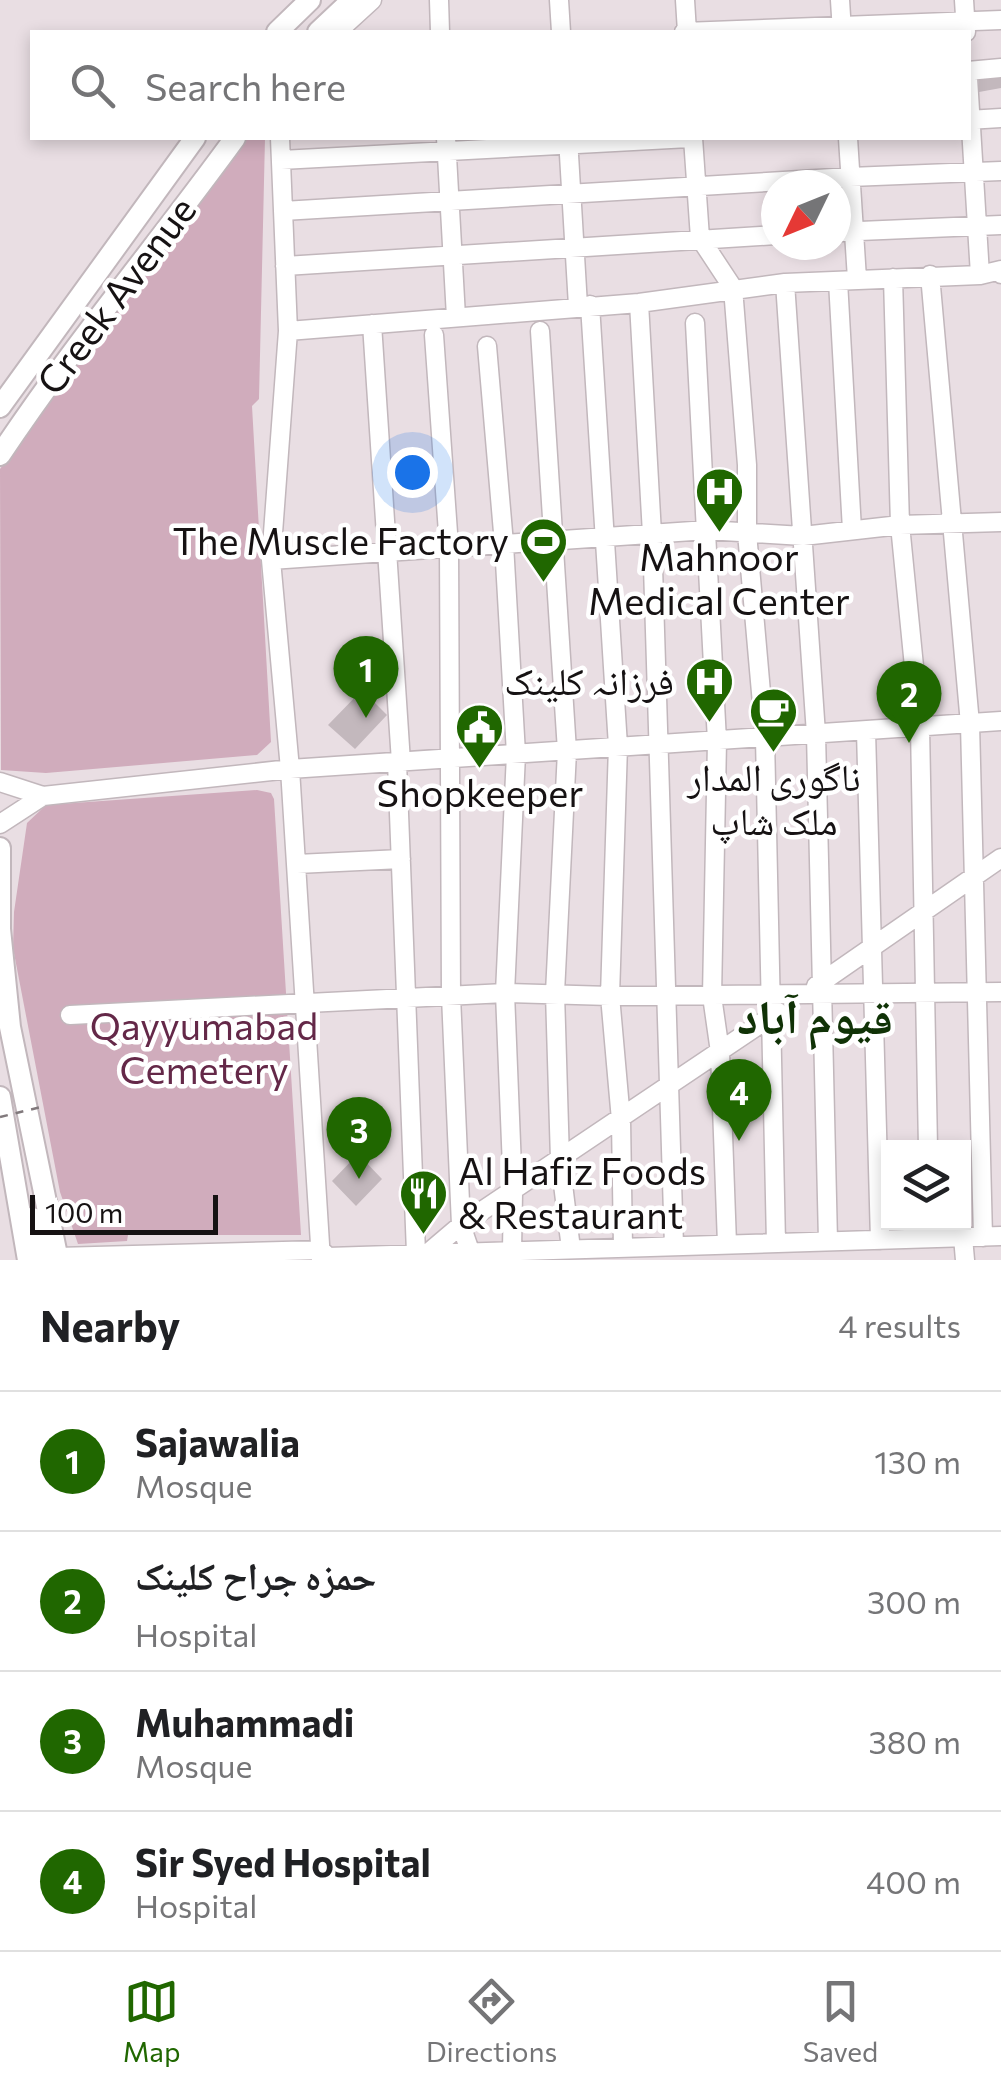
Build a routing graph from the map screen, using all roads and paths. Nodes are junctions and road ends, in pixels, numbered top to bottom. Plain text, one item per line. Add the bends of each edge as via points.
1 (310, 0) edge
2 (352, 0) edge
3 (372, 0) edge
4 (439, 0) edge
5 (559, 0) edge
6 (685, 0) edge
7 (840, 0) edge
8 (964, 0) edge
9 (1001, 20) edge
10 (965, 28) edge
11 (278, 30) edge
12 (320, 30) edge
13 (339, 30) edge
14 (440, 30) edge
15 (561, 30) edge
16 (686, 30) edge
17 (842, 30) edge
18 (1001, 68) edge
19 (971, 74) edge
20 (1001, 118) edge
21 (971, 120) edge
22 (971, 133) edge
23 (193, 140) edge
24 (233, 140) edge
25 (280, 140) edge
26 (630, 140) edge
27 (691, 140) edge
28 (848, 140) edge
29 (568, 142) edge
30 (446, 145) edge
31 (280, 160) junction
32 (850, 170) edge
33 (1001, 172) edge
34 (974, 173) junction
35 (851, 177) edge
36 (761, 183) edge
37 (696, 188) junction
38 (571, 195) junction
39 (448, 200) junction
40 (283, 211) junction
41 (1001, 225) edge
42 (978, 227) junction
43 (851, 231) edge
44 (761, 235) edge
45 (700, 238) junction
46 (574, 248) junction
47 (451, 255) junction
48 (846, 260) edge
49 (285, 266) junction
50 (980, 274) junction
51 (1001, 274) edge
52 (930, 275) junction
53 (893, 278) junction
54 (848, 280) junction
55 (784, 283) junction
56 (733, 288) junction
57 (639, 303) junction
58 (584, 306) junction
59 (456, 316) junction
60 (694, 323) dead end
61 (372, 324) junction
62 (288, 331) junction
63 (540, 332) dead end
64 (434, 334) dead end
65 (486, 346) dead end
66 (0, 406) edge
67 (0, 455) edge
68 (1001, 522) edge
69 (900, 525) junction
70 (954, 526) junction
71 (707, 530) junction
72 (852, 530) junction
73 (747, 533) junction
74 (652, 534) junction
75 (803, 536) junction
76 (607, 537) junction
77 (553, 540) junction
78 (504, 544) junction
79 (449, 548) junction
80 (387, 552) junction
81 (271, 560) junction
82 (1001, 721) edge
83 (970, 724) junction
84 (920, 727) junction
85 (866, 730) junction
86 (816, 734) junction
87 (765, 738) junction
88 (716, 741) junction
89 (658, 744) junction
90 (618, 746) junction
91 (567, 751) junction
92 (516, 754) junction
93 (452, 759) junction
94 (398, 762) junction
95 (290, 769) junction
96 (0, 782) edge
97 (43, 796) junction
98 (0, 824) edge
99 (0, 848) edge
100 (401, 858) junction
101 (1001, 858) edge
102 (296, 864) junction
103 (974, 877) junction
104 (924, 912) junction
105 (0, 929) edge
106 (872, 948) junction
107 (816, 990) junction
108 (556, 992) junction
109 (977, 992) junction
110 (1001, 992) edge
111 (505, 993) junction
112 (926, 993) junction
113 (771, 995) junction
114 (873, 995) junction
115 (451, 996) junction
116 (610, 996) junction
117 (666, 996) junction
118 (712, 996) junction
119 (408, 998) junction
120 (306, 1001) junction
121 (70, 1014) dead end
122 (772, 1016) junction
123 (720, 1052) junction
124 (669, 1087) junction
125 (0, 1096) edge
126 (41, 1108) dead end
127 (0, 1117) edge
128 (622, 1120) junction
129 (928, 1140) edge
130 (10, 1146) junction
131 (560, 1160) junction
132 (513, 1193) junction
133 (461, 1225) junction
134 (925, 1233) edge
135 (992, 1236) edge
136 (963, 1237) junction
137 (872, 1240) junction
138 (828, 1241) junction
139 (776, 1243) junction
140 (727, 1244) junction
141 (674, 1246) junction
142 (571, 1248) junction
143 (512, 1250) junction
144 (635, 1251) edge
145 (807, 1251) edge
146 (704, 1252) edge
147 (750, 1252) edge
148 (593, 1254) edge
149 (424, 1255) edge
150 (538, 1255) edge
151 (473, 1256) edge
152 (324, 1257) edge
153 (53, 1259) edge
154 (28, 1260) edge
155 (864, 1260) edge
156 (916, 1260) edge
157 (964, 1260) edge

1 - 11 main road
2 - 12 main road
3 - 13 street
4 - 14 street
5 - 15 street
6 - 16 street
7 - 17 street
8 - 10 street
9 - 10 street
10 - 17 street
18 - 19 street
20 - 21 street
22 - 34 street
23 - 66 main road, Creek Avenue
24 - 67 main road, Creek Avenue
25 - 31 street
26 - 29 street
27 - 37 street
28 - 32 street
29 - 30 street
29 - 38 street
30 - 31 street
30 - 39 street
31 - 40 street
33 - 34 street
34 - 35 street
34 - 42 street
36 - 37 street
37 - 38 street
37 - 45 street
38 - 39 street
38 - 46 street
39 - 40 street
39 - 47 street
40 - 49 street
41 - 42 street
42 - 43 street
42 - 50 street
44 - 45 street
45 - 46 street
45 - 56 street
46 - 47 street
46 - 58 street
47 - 49 street
47 - 59 street
48 - 54 street
49 - 62 street
50 - 51 street
50 - 52 street
52 - 53 street
52 - 70 street
53 - 54 street
53 - 69 street
54 - 55 street
54 - 72 street
55 - 56 street
55 - 75 street
56 - 57 street
56 - 73 street
57 - 58 street
57 - 74 street
58 - 59 street
58 - 76 street
59 - 61 street
60 - 71 street
61 - 62 street
61 - 80 street
62 - 81 street
63 - 77 street
64 - 79 street
65 - 78 street
68 - 70 street
69 - 70 street
69 - 72 street
69 - 84 street
70 - 83 street
71 - 73 street
71 - 74 street
71 - 88 street
72 - 75 street
73 - 75 street
73 - 87 street
74 - 76 street
74 - 89 street
75 - 86 street
76 - 77 street
76 - 90 street
77 - 78 street
77 - 91 street
78 - 79 street
78 - 92 street
79 - 80 street
79 - 93 street
80 - 81 street
80 - 94 street
81 - 95 street
82 - 83 street
83 - 84 street
83 - 103 street
84 - 85 street
84 - 104 street
85 - 86 street
85 - 106 street
86 - 87 street
86 - 107 street
87 - 88 street
87 - 113 street
88 - 89 street
88 - 118 street
89 - 90 street
89 - 117 street
90 - 91 street
90 - 116 street
91 - 92 street
91 - 108 street
92 - 93 street
92 - 111 street
93 - 94 street
93 - 115 street
94 - 95 street
94 - 100 street
95 - 97 street
95 - 102 street
96 - 97 street
97 - 98 street
99 - 105 main road
100 - 102 street
100 - 119 street
101 - 103 street
102 - 120 street
103 - 104 street
103 - 109 street
104 - 106 street
104 - 112 street
105 - 153 main road via 10,1027
106 - 107 street
106 - 114 street
107 - 113 street
107 - 114 street
107 - 122 street
107 - 138 street
108 - 111 street
108 - 116 street
108 - 131 street
109 - 110 street
109 - 112 street
109 - 135 street
111 - 115 street
111 - 132 street
112 - 114 street
112 - 129 street
113 - 118 street
113 - 122 street
114 - 137 street
115 - 119 street
115 - 133 street
116 - 117 street
116 - 128 street
117 - 118 street
117 - 124 street
118 - 123 street
119 - 120 street
119 - 149 street
120 - 121 street
120 - 152 street
122 - 123 street
122 - 139 street
123 - 124 street
123 - 140 street
124 - 128 street
124 - 141 street
125 - 130 main road
126 - 127 path, bridge
128 - 131 street
128 - 144 street
130 - 153 main road
130 - 154 main road
131 - 132 street
131 - 142 street
132 - 133 street
132 - 143 street
133 - 149 street
133 - 151 street
134 - 136 street
134 - 137 street
134 - 156 street
135 - 136 street
136 - 157 street
137 - 138 street
137 - 155 street
138 - 145 street
139 - 145 street
139 - 147 street
140 - 146 street
140 - 147 street
141 - 144 street
141 - 146 street
142 - 148 street
142 - 150 street
143 - 150 street
143 - 151 street
144 - 148 street
149 - 151 street
149 - 152 street
152 - 153 street

